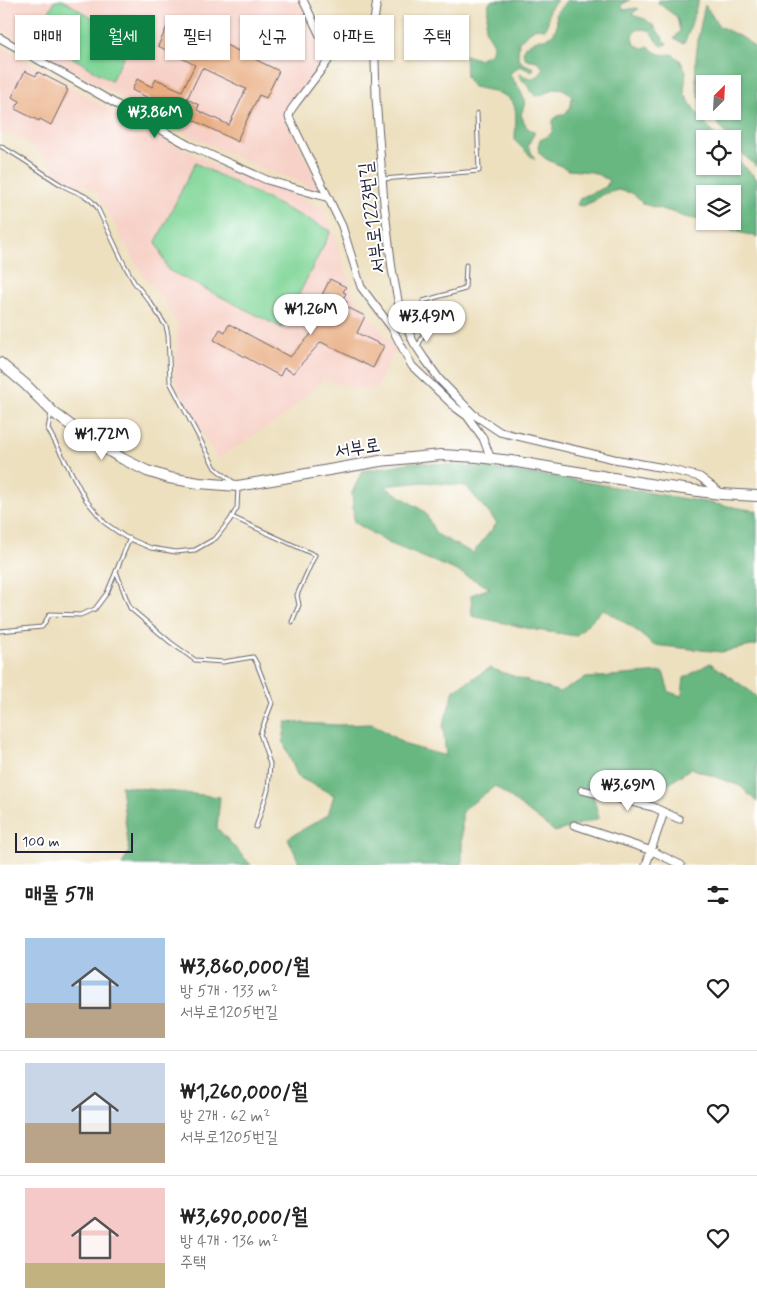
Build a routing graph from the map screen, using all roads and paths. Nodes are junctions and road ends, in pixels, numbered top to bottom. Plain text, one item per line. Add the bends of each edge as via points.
1 (303, 0) edge
2 (377, 0) edge
3 (0, 38) edge
4 (476, 114) dead end
5 (0, 146) edge
6 (382, 179) junction
7 (330, 198) junction
8 (466, 265) dead end
9 (417, 348) junction
10 (0, 363) edge
11 (442, 381) junction
12 (434, 387) junction
13 (51, 410) junction
14 (491, 459) junction
15 (238, 486) junction
16 (721, 494) junction
17 (757, 496) edge
18 (232, 517) junction
19 (130, 538) junction
20 (116, 571) junction
21 (292, 622) dead end
22 (0, 631) edge
23 (582, 790) dead end
24 (664, 812) junction
25 (679, 819) dead end
26 (574, 826) dead end
27 (256, 827) dead end
28 (652, 851) junction
29 (646, 865) edge
30 (681, 865) edge

1 - 7 street, 서부로1223번길 via 328,52 328,61 289,117
2 - 6 street, 서부로1223번길 via 374,21 376,98
3 - 7 street via 188,145 267,180
4 - 6 lane via 479,171
5 - 15 lane via 59,184 92,200 134,282 166,326 170,382 215,468
6 - 9 street, 서부로1223번길 via 401,316
7 - 12 street via 361,288 392,328 412,366
8 - 9 lane via 465,289 423,301 424,330
9 - 11 street, 서부로1223번길
10 - 13 main road, 서부로
11 - 12 street
11 - 16 street, 서부로1223번길 via 473,414 500,432 700,477
12 - 14 street via 467,416 483,438
13 - 15 main road, 서부로 via 92,441 147,472 199,483
13 - 19 lane via 48,429 86,500 105,523
14 - 15 main road, 서부로 via 414,456
14 - 16 main road, 서부로
15 - 18 lane
16 - 17 main road, 서부로
18 - 19 lane via 216,538 196,550 176,552 151,548
18 - 21 lane via 315,554 298,595 299,605
19 - 20 lane
20 - 22 lane via 107,592 95,608 80,615 50,614 42,627
20 - 27 lane via 130,608 195,660 223,662 253,657 257,664 272,703 260,734 270,764 268,790
23 - 24 street
24 - 25 street
24 - 28 street
26 - 28 street
28 - 29 street
28 - 30 street

